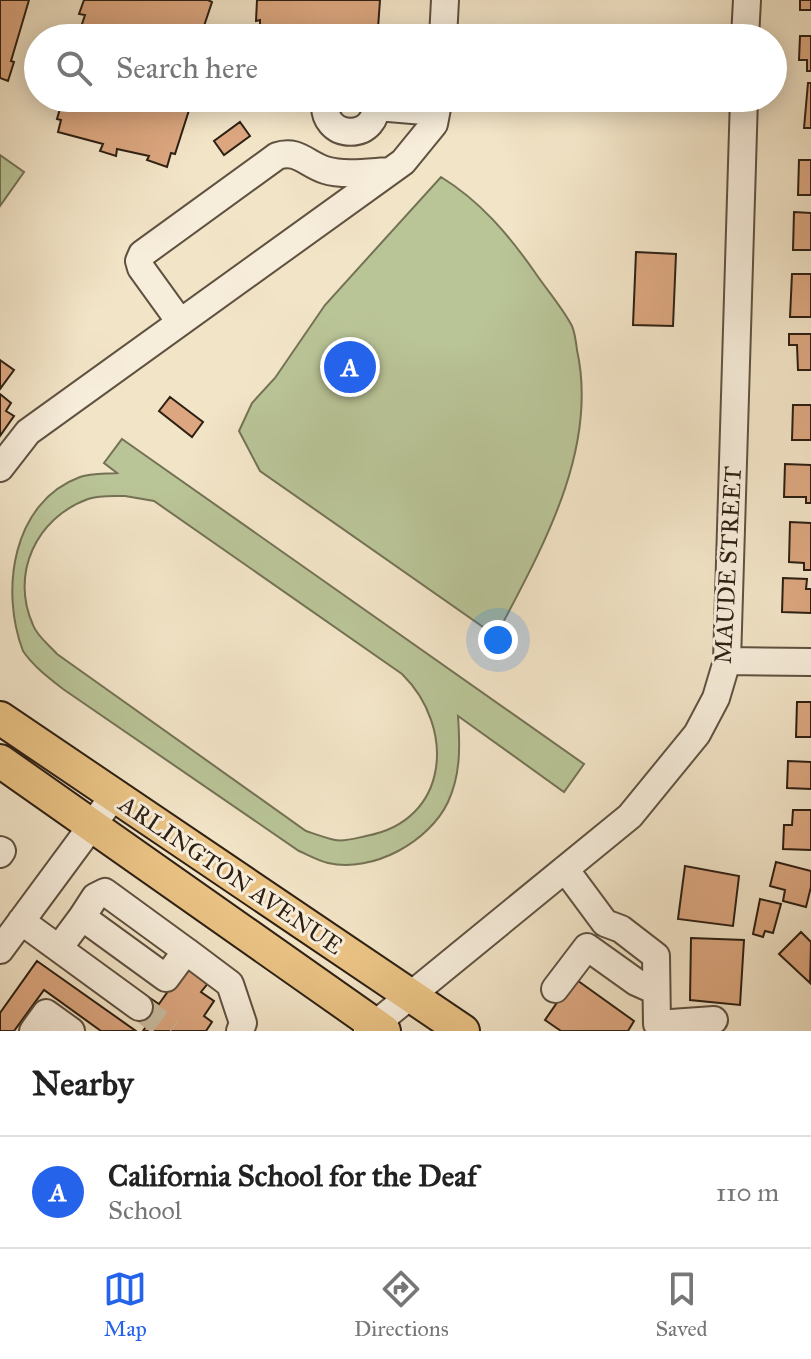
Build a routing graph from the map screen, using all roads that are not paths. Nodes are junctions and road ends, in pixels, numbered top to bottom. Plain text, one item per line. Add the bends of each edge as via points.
1 (445, 0) edge
2 (747, 0) edge
3 (444, 24) edge
4 (746, 24) edge
5 (325, 112) edge
6 (375, 112) edge
7 (436, 112) edge
8 (744, 112) edge
9 (390, 171) junction
10 (180, 322) junction
11 (0, 468) edge
12 (727, 661) junction
13 (811, 662) edge
14 (0, 718) edge
15 (0, 761) edge
16 (113, 797) junction
17 (92, 826) junction
18 (565, 869) junction
19 (605, 923) junction
20 (8, 934) edge
21 (587, 947) junction
22 (59, 948) junction
23 (555, 989) dead end
24 (656, 991) junction
25 (410, 995) junction
26 (139, 1007) tunnel mouth
27 (714, 1020) dead end
28 (375, 1029) edge
29 (33, 1031) edge
30 (71, 1031) edge
31 (240, 1031) edge
32 (463, 1031) edge

1 - 3 street
2 - 4 street
5 - 6 street via 332,125 347,132 364,129
7 - 9 street via 422,140
8 - 12 street, MAUDE STREET
9 - 10 street
9 - 10 street via 325,170 300,155 285,153 252,174 142,254 141,268
10 - 11 street via 28,432
12 - 13 street
12 - 18 street, MAUDE STREET via 697,734 630,816
14 - 16 main road, ARLINGTON AVENUE
15 - 17 main road, ARLINGTON AVENUE
16 - 17 street
16 - 25 main road, ARLINGTON AVENUE
17 - 20 street
17 - 28 main road, ARLINGTON AVENUE
18 - 19 street
18 - 25 street, MAUDE STREET
19 - 21 street
19 - 24 street via 653,952
20 - 22 street
21 - 23 street
21 - 24 street
22 - 26 street
22 - 31 street via 95,897 105,892 230,984 243,1023
24 - 27 street via 659,1025
25 - 28 street, MAUDE STREET
25 - 32 main road, ARLINGTON AVENUE
29 - 30 street via 46,1013

